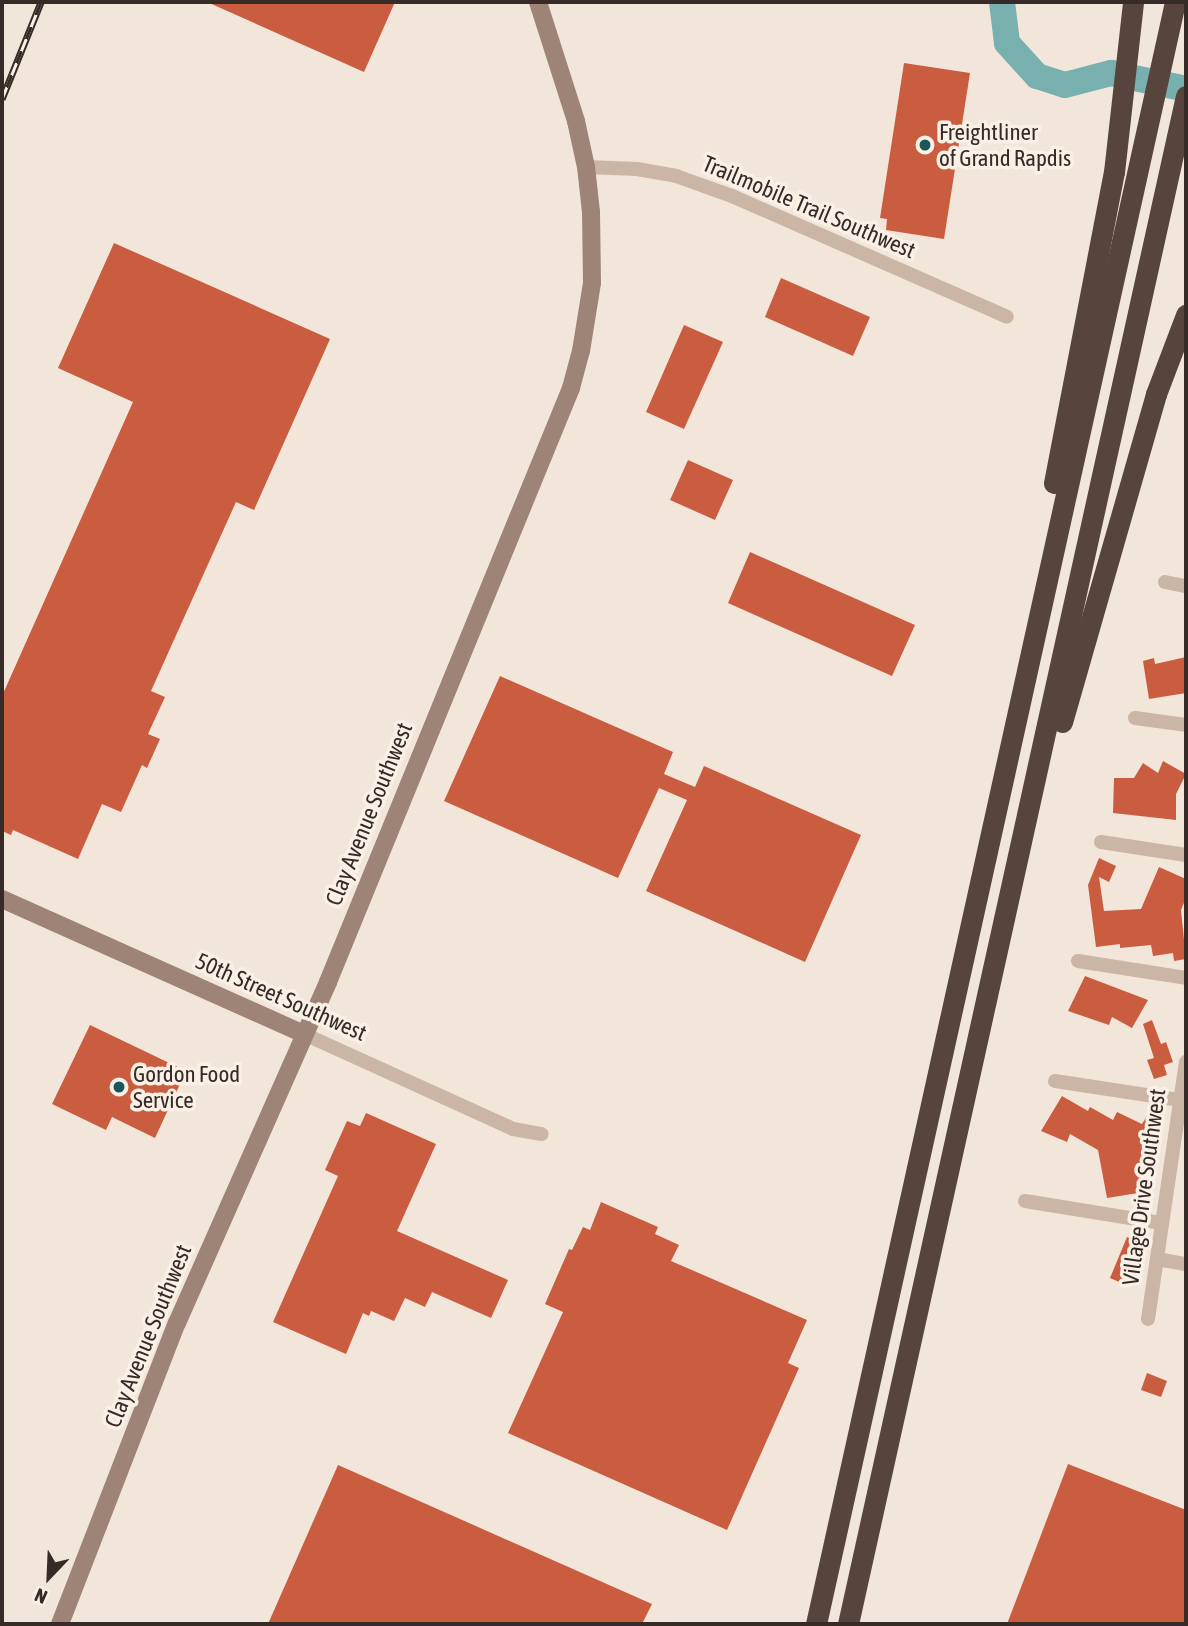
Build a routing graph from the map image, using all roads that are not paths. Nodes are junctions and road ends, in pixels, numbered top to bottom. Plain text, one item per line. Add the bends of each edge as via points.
1 (538, 2) edge
2 (1133, 2) edge
3 (1175, 2) edge
4 (1185, 101) edge
5 (586, 167) junction
6 (1186, 315) edge
7 (1007, 317) dead end
8 (1165, 582) dead end
9 (1186, 586) edge
10 (1022, 688) junction
11 (1135, 718) dead end
12 (1186, 725) edge
13 (1101, 842) dead end
14 (1186, 855) edge
15 (2, 899) edge
16 (1007, 909) junction
17 (1078, 961) dead end
18 (1186, 978) edge
19 (304, 1034) junction
20 (1186, 1062) edge
21 (1055, 1081) dead end
22 (1180, 1100) junction
23 (542, 1134) dead end
24 (1025, 1201) dead end
25 (1161, 1223) junction
26 (1157, 1259) junction
27 (1186, 1264) edge
28 (1148, 1319) dead end
29 (60, 1624) edge
30 (816, 1624) edge
31 (848, 1624) edge

1 - 5 street, Clay Avenue Southwest
2 - 10 highway via 1114,172 1056,468
3 - 10 highway
4 - 16 highway
5 - 7 street, Trailmobile Trail Southwest via 676,176 732,196
5 - 19 street, Clay Avenue Southwest via 592,282 571,388
6 - 16 highway via 1156,394
8 - 9 street
10 - 30 highway
11 - 12 street
13 - 14 street
15 - 19 street, 50th Street Southwest
16 - 31 highway
17 - 18 street
19 - 23 street, 50th Street Southwest via 513,1129
19 - 29 street, Clay Avenue Southwest via 177,1323
20 - 22 street, Village Drive Southwest
21 - 22 street
22 - 25 street, Village Drive Southwest
24 - 25 street
25 - 26 street, Village Drive Southwest
26 - 27 street
26 - 28 street, Village Drive Southwest

